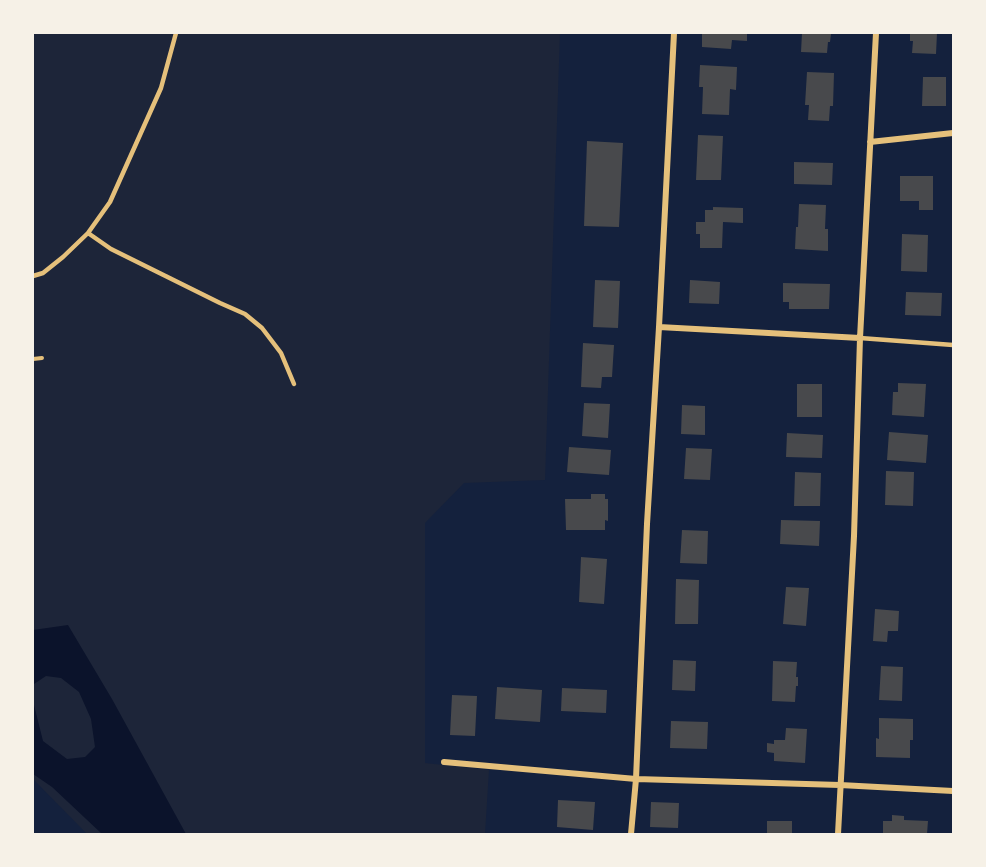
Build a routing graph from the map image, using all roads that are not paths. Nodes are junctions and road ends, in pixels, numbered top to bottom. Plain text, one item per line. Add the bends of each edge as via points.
1 (176, 33) edge
2 (674, 33) edge
3 (876, 33) edge
4 (953, 133) edge
5 (870, 142) junction
6 (88, 233) junction
7 (33, 276) edge
8 (659, 327) junction
9 (860, 338) junction
10 (953, 345) edge
11 (294, 384) dead end
12 (444, 762) dead end
13 (636, 779) junction
14 (840, 785) junction
15 (953, 791) edge
16 (632, 834) edge
17 (838, 834) edge

1 - 6 lane via 161,88 110,202
2 - 8 street
3 - 5 street
4 - 5 street
5 - 9 street
6 - 7 lane via 50,268
6 - 11 lane via 111,249 245,314 262,327 281,353
8 - 9 street
8 - 13 street
9 - 10 lane
9 - 14 street
12 - 13 street
13 - 14 street
13 - 16 street
14 - 15 street
14 - 17 street

